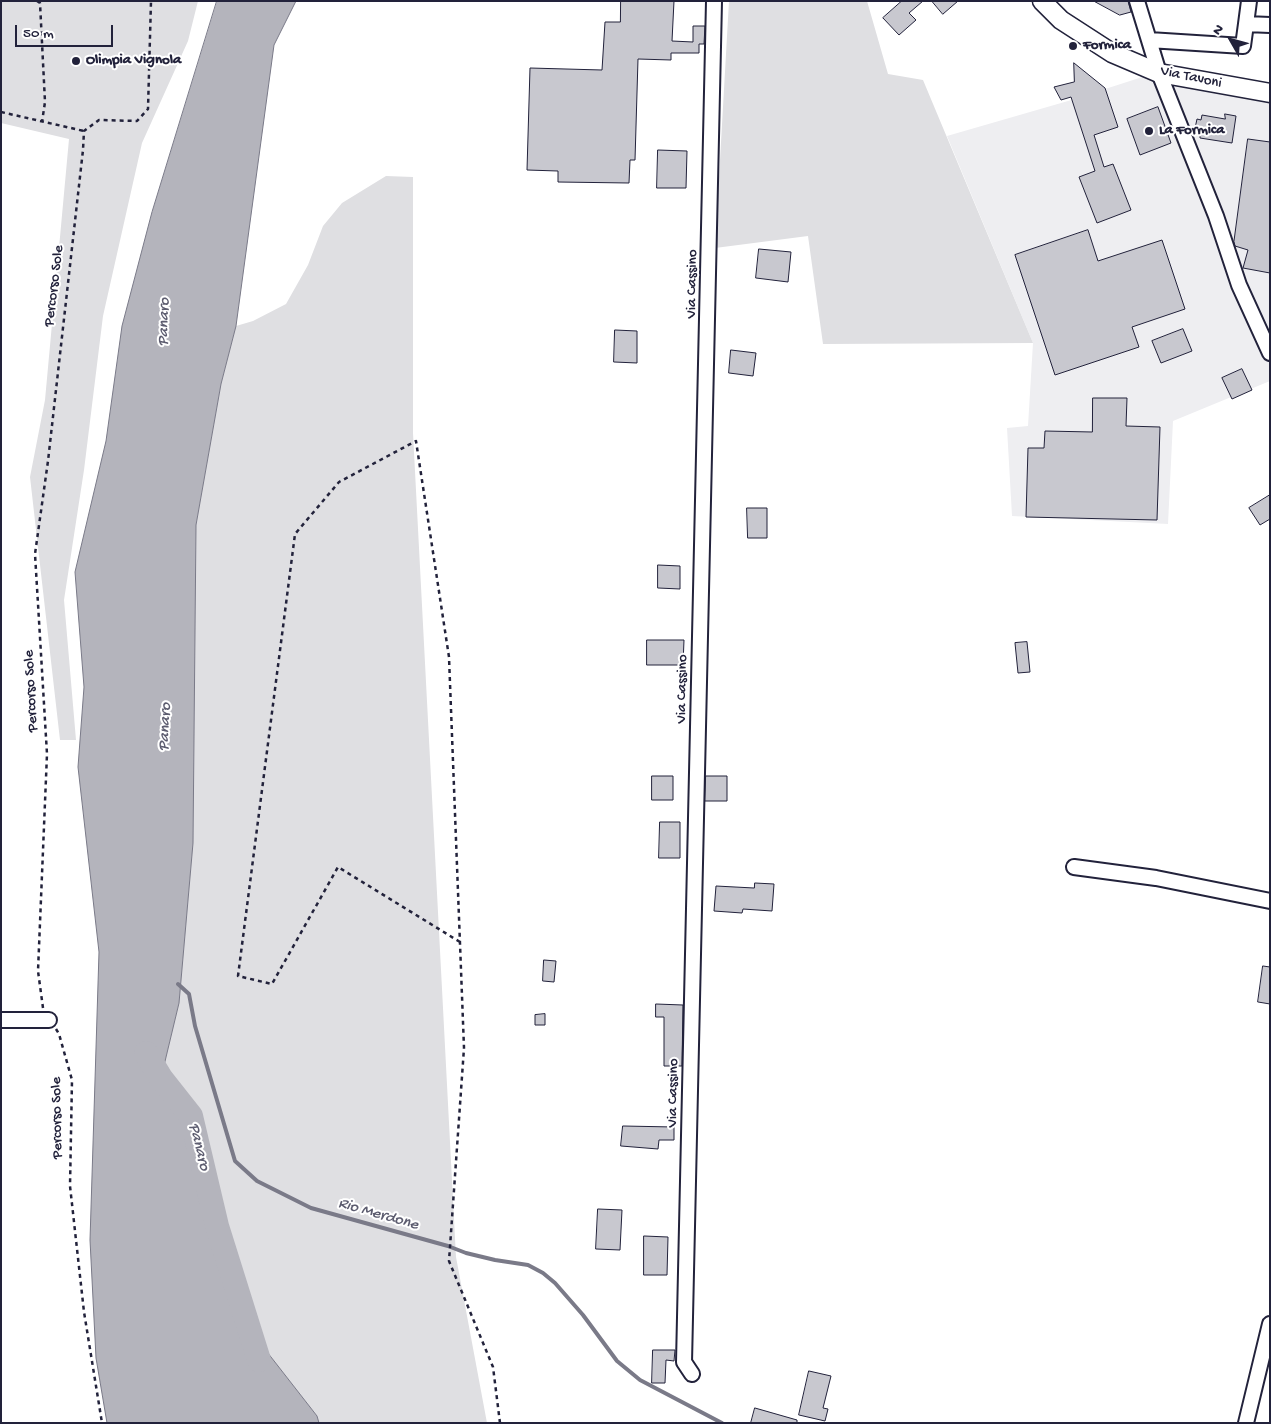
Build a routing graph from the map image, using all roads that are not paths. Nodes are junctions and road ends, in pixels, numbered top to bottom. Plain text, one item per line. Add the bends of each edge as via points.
1 (714, 1) edge
2 (1042, 1) edge
3 (1137, 1) edge
4 (1249, 1) edge
5 (1246, 24) junction
6 (1270, 25) edge
7 (1149, 40) junction
8 (1159, 73) junction
9 (1270, 93) edge
10 (1270, 353) edge
11 (1074, 867) dead end
12 (1270, 900) edge
13 (1, 1020) edge
14 (49, 1020) road end
15 (1270, 1324) edge
16 (692, 1374) dead end
17 (1246, 1423) edge

1 - 16 street, Via Cassino via 684,1362
2 - 8 main road, Via Tavoni via 1062,20 1112,53
3 - 7 street
4 - 5 street
5 - 6 street
5 - 7 street via 1243,46
7 - 8 street
8 - 9 main road, Via Tavoni
8 - 10 street via 1240,286
11 - 12 street via 1156,878
13 - 14 street
15 - 17 street

